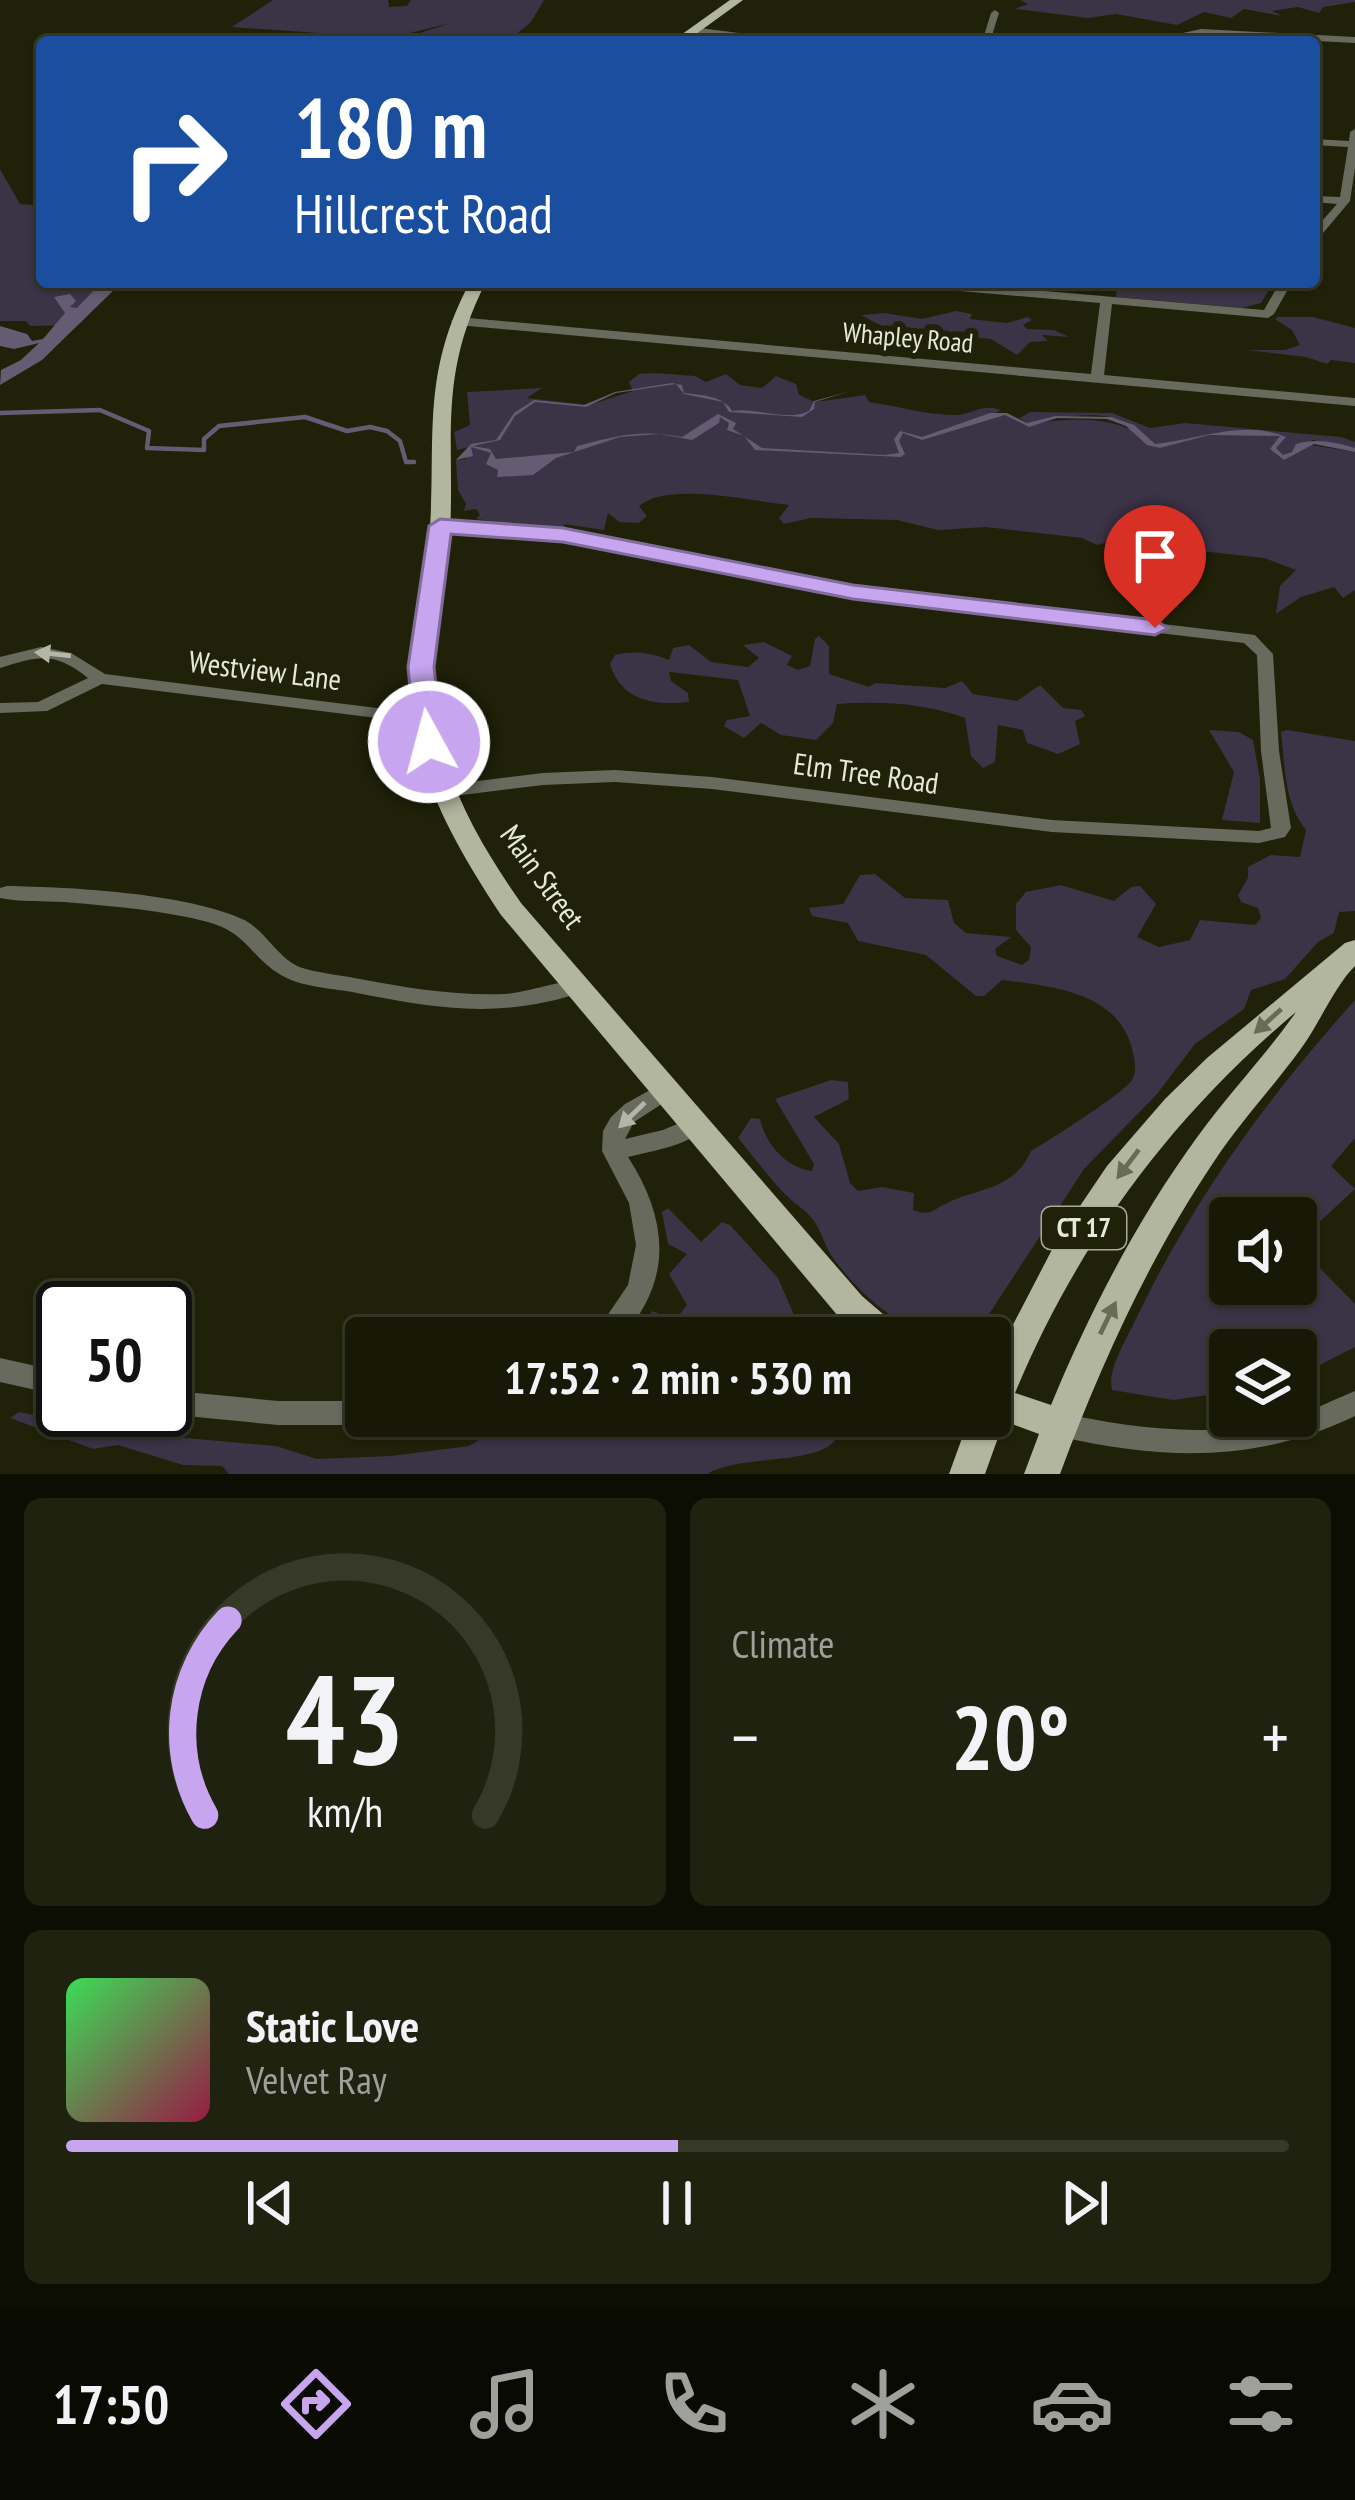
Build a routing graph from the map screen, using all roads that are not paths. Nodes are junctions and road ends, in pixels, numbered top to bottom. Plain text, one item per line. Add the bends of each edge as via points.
1 (737, 0) edge
2 (994, 13) dead end
3 (692, 30) junction
4 (684, 36) edge
5 (739, 36) edge
6 (988, 36) edge
7 (1179, 36) edge
8 (1278, 36) edge
9 (1320, 38) edge
10 (1355, 40) edge
11 (1354, 138) edge
12 (1320, 141) edge
13 (1320, 199) edge
14 (1345, 201) junction
15 (1320, 230) edge
16 (475, 288) edge
17 (965, 288) edge
18 (1283, 288) edge
19 (1106, 301) junction
20 (458, 321) junction
21 (1097, 380) junction
22 (1355, 402) edge
23 (440, 526) junction
24 (0, 663) edge
25 (100, 679) junction
26 (0, 708) edge
27 (423, 715) junction
28 (446, 791) junction
29 (2, 895) edge
30 (1345, 961) edge
31 (578, 986) junction
32 (666, 1090) junction
33 (696, 1125) junction
34 (614, 1151) junction
35 (623, 1317) edge
36 (862, 1317) edge
37 (1011, 1365) edge
38 (0, 1370) edge
39 (36, 1378) edge
40 (1355, 1403) edge
41 (192, 1405) edge
42 (1011, 1412) edge
43 (345, 1413) edge
44 (1061, 1425) junction
45 (980, 1437) edge
46 (967, 1474) edge
47 (1042, 1474) edge

1 - 3 main road
2 - 6 street
3 - 4 main road
3 - 5 street
7 - 8 street
9 - 10 street
11 - 12 street
11 - 14 street
13 - 14 street
14 - 15 street
16 - 20 main road, Main Street
17 - 19 street
18 - 19 street via 1268,314
19 - 21 street
20 - 21 street, Whapley Road
20 - 23 main road, Main Street via 439,392
21 - 22 street, Whapley Road
23 - 27 main road, Main Street via 421,667
23 - 28 street, Elm Tree Road via 563,535 853,592 1242,638 1261,645 1281,819 1278,833 1259,837 1052,826 615,776
25 -> 24 street, Westview Lane via 56,651
25 - 26 street via 41,707
25 - 27 street, Westview Lane
27 - 28 main road, Main Street
28 - 31 main road, Main Street via 494,884
29 - 31 street via 66,896 225,920 251,934 274,964 302,976 496,1003
30 -> 37 main road, CT 17 via 1273,1016 1137,1152 1063,1262
44 -> 30 main road, CT 17 via 1153,1232
31 - 32 main road, Main Street
32 - 33 main road, Main Street
32 -> 34 street via 623,1120
33 - 34 street
33 - 36 main road, Main Street
34 - 35 street via 642,1204 649,1252
38 - 39 street
40 - 44 street via 1304,1425 1226,1440 1157,1441
41 - 43 street
42 - 44 main road
44 - 47 main road, CT 17
45 - 46 main road, CT 17

